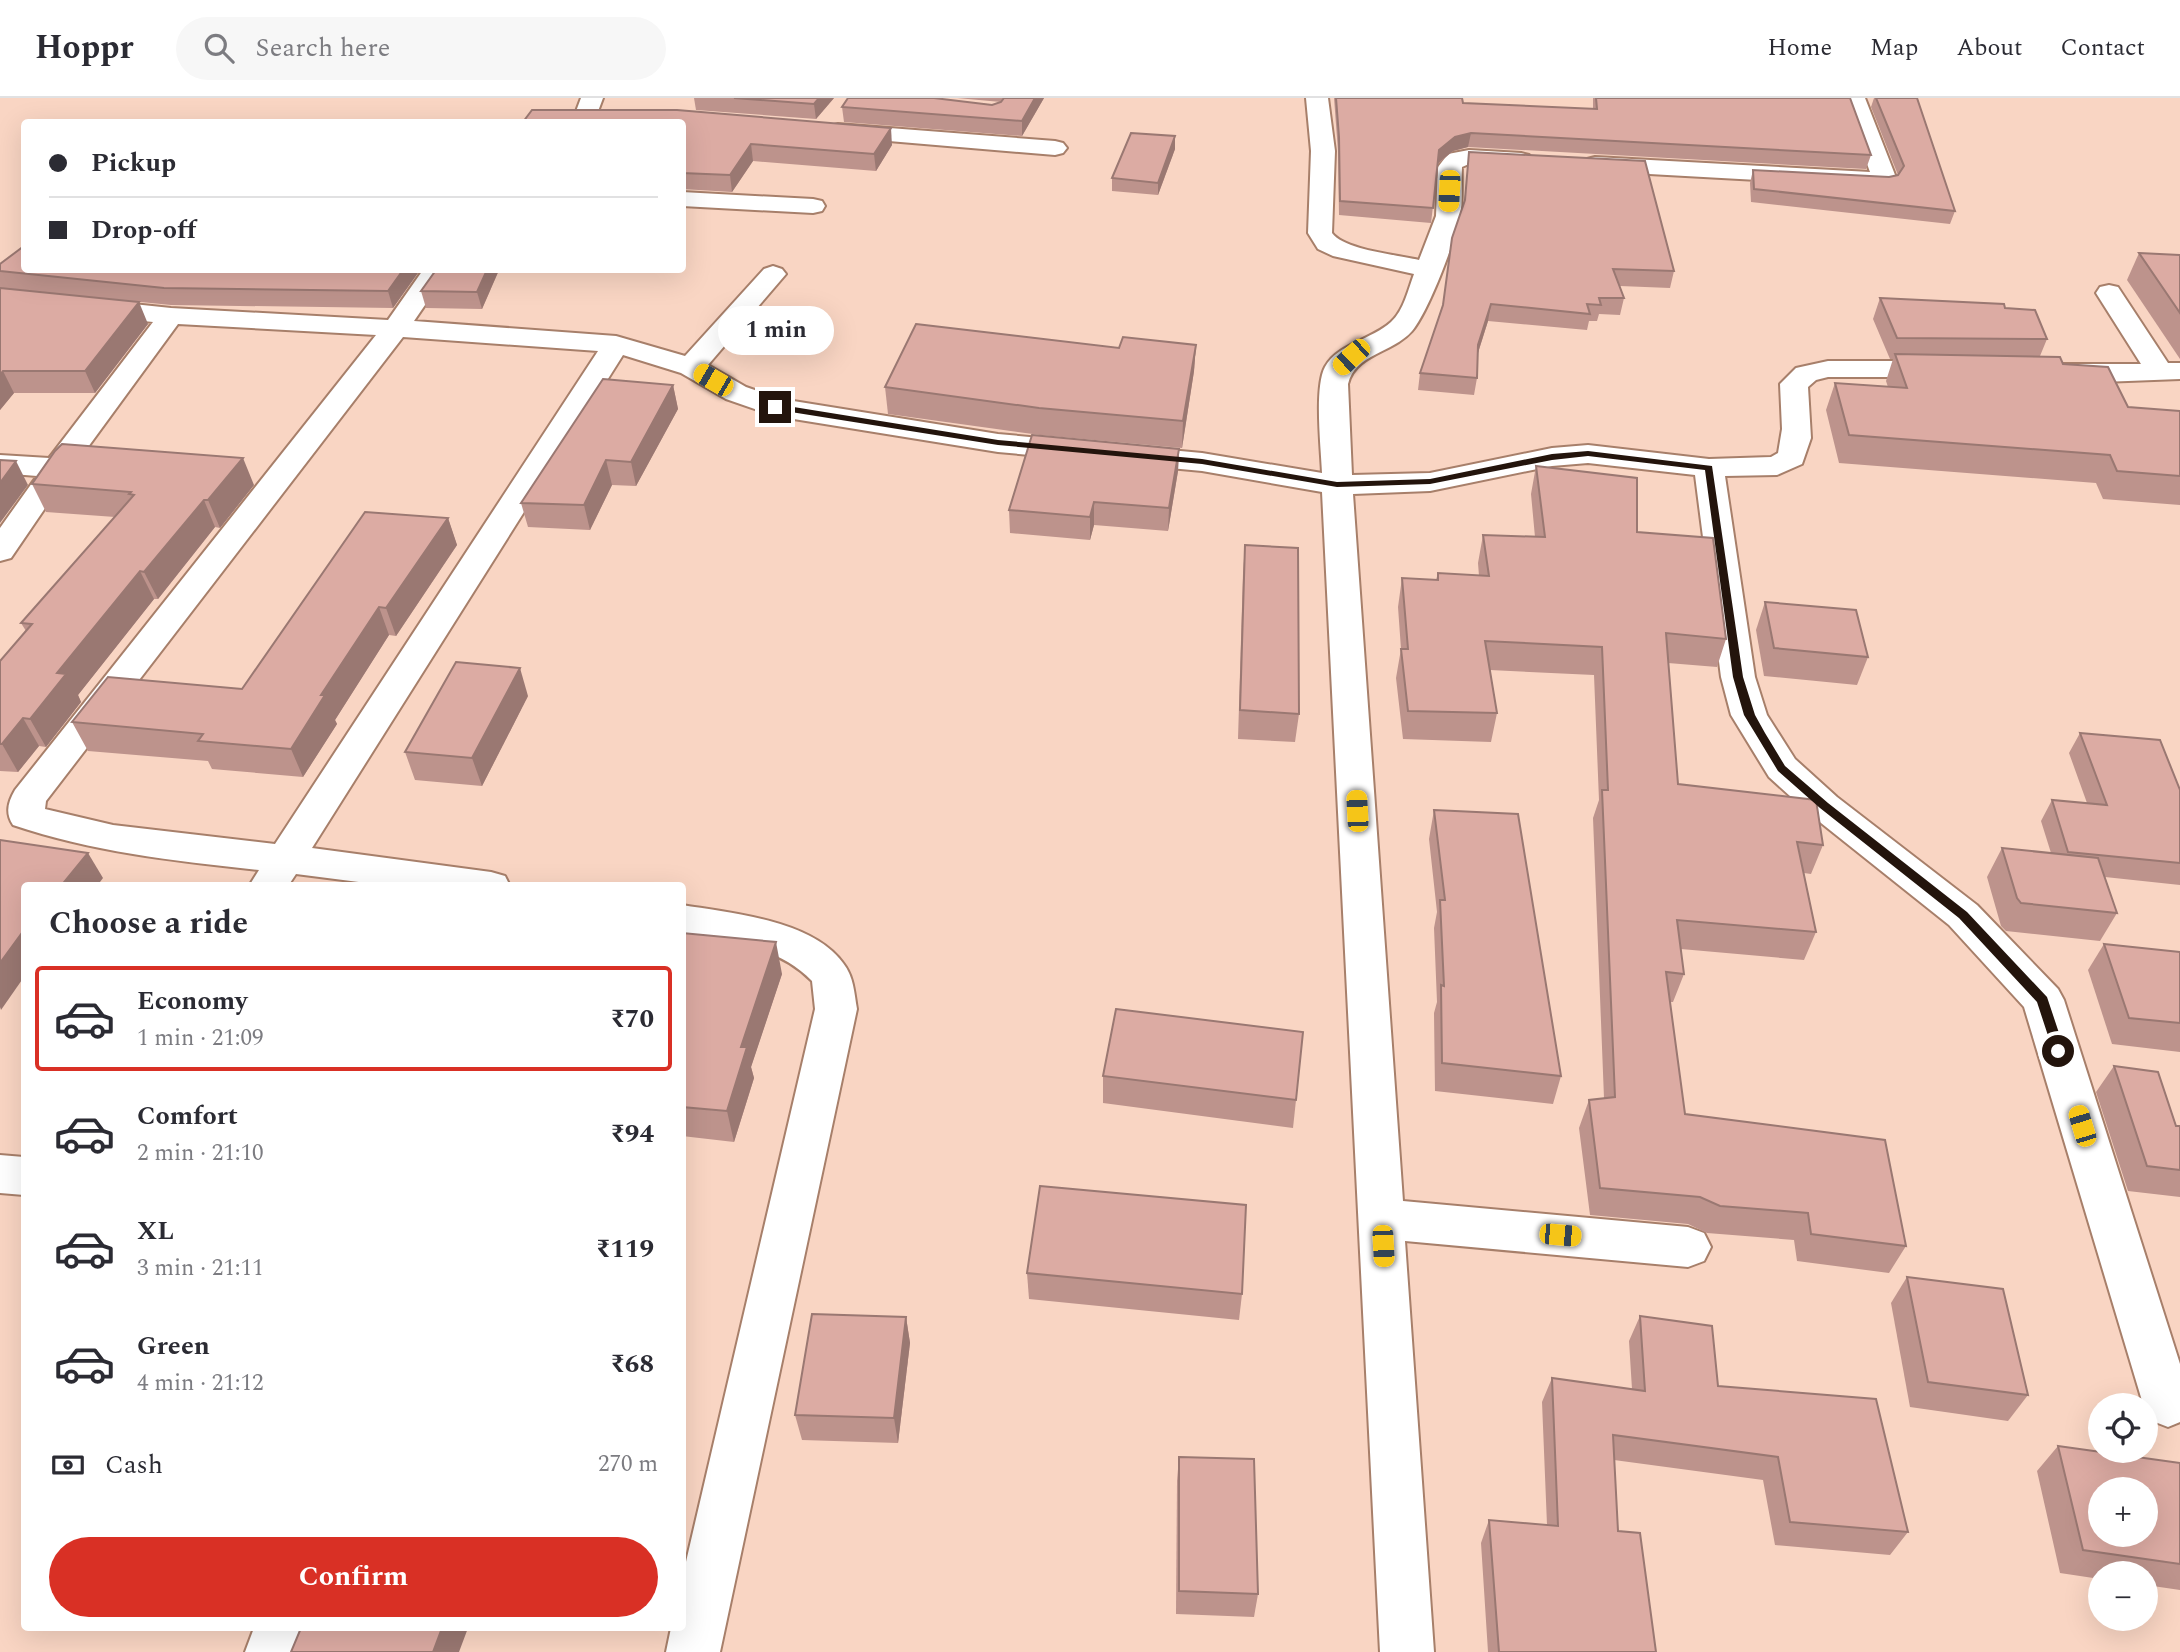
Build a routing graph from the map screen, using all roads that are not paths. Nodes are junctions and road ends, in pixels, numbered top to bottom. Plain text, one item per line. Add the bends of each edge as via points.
1 (1317, 98) edge
2 (1854, 98) edge
3 (836, 109) dead end
4 (588, 110) edge
5 (616, 113) edge
6 (1055, 148) dead end
7 (1538, 161) edge
8 (1566, 162) edge
9 (686, 199) edge
10 (813, 206) dead end
11 (1427, 269) junction
12 (434, 273) edge
13 (773, 274) dead end
14 (2109, 293) dead end
15 (0, 298) edge
16 (171, 316) junction
17 (395, 329) junction
18 (615, 344) junction
19 (691, 367) junction
20 (1964, 369) edge
21 (2035, 371) edge
22 (2169, 371) edge
23 (0, 464) edge
24 (57, 468) junction
25 (1709, 468) junction
26 (1337, 485) junction
27 (0, 551) edge
28 (276, 872) edge
29 (430, 882) edge
30 (686, 920) edge
31 (0, 1174) edge
32 (21, 1176) edge
33 (1381, 1219) junction
34 (1688, 1247) dead end
35 (2168, 1404) dead end
36 (280, 1631) edge
37 (272, 1652) edge
38 (693, 1652) edge
39 (1407, 1652) edge

1 - 11 street via 1323,151 1320,233 1327,244
2 - 8 street via 1885,180
3 - 6 street via 817,129
4 - 5 street
7 - 11 street via 1456,159 1450,167 1448,216
9 - 10 street
11 - 26 street via 1414,309 1402,326 1338,368 1334,384
12 - 17 street
13 - 19 street
14 - 22 street
15 - 16 street
16 - 17 street
16 - 24 street
17 - 18 street
17 - 28 street via 28,799 26,816 56,827 189,849
18 - 19 street
18 - 28 street
19 - 26 street via 736,393 775,407 998,443 1202,462
20 - 25 street via 1828,369 1806,374 1794,384 1793,407 1799,429 1791,458 1777,466
21 - 22 street
23 - 24 street
24 - 27 street
25 - 26 street via 1588,454 1430,482
25 - 35 street via 1738,677 1749,715 1782,768 1963,915 2043,1000
26 - 33 street
28 - 29 street
30 - 38 street via 802,948 830,973 836,1009
31 - 32 street
33 - 34 street
33 - 39 street
36 - 37 street

